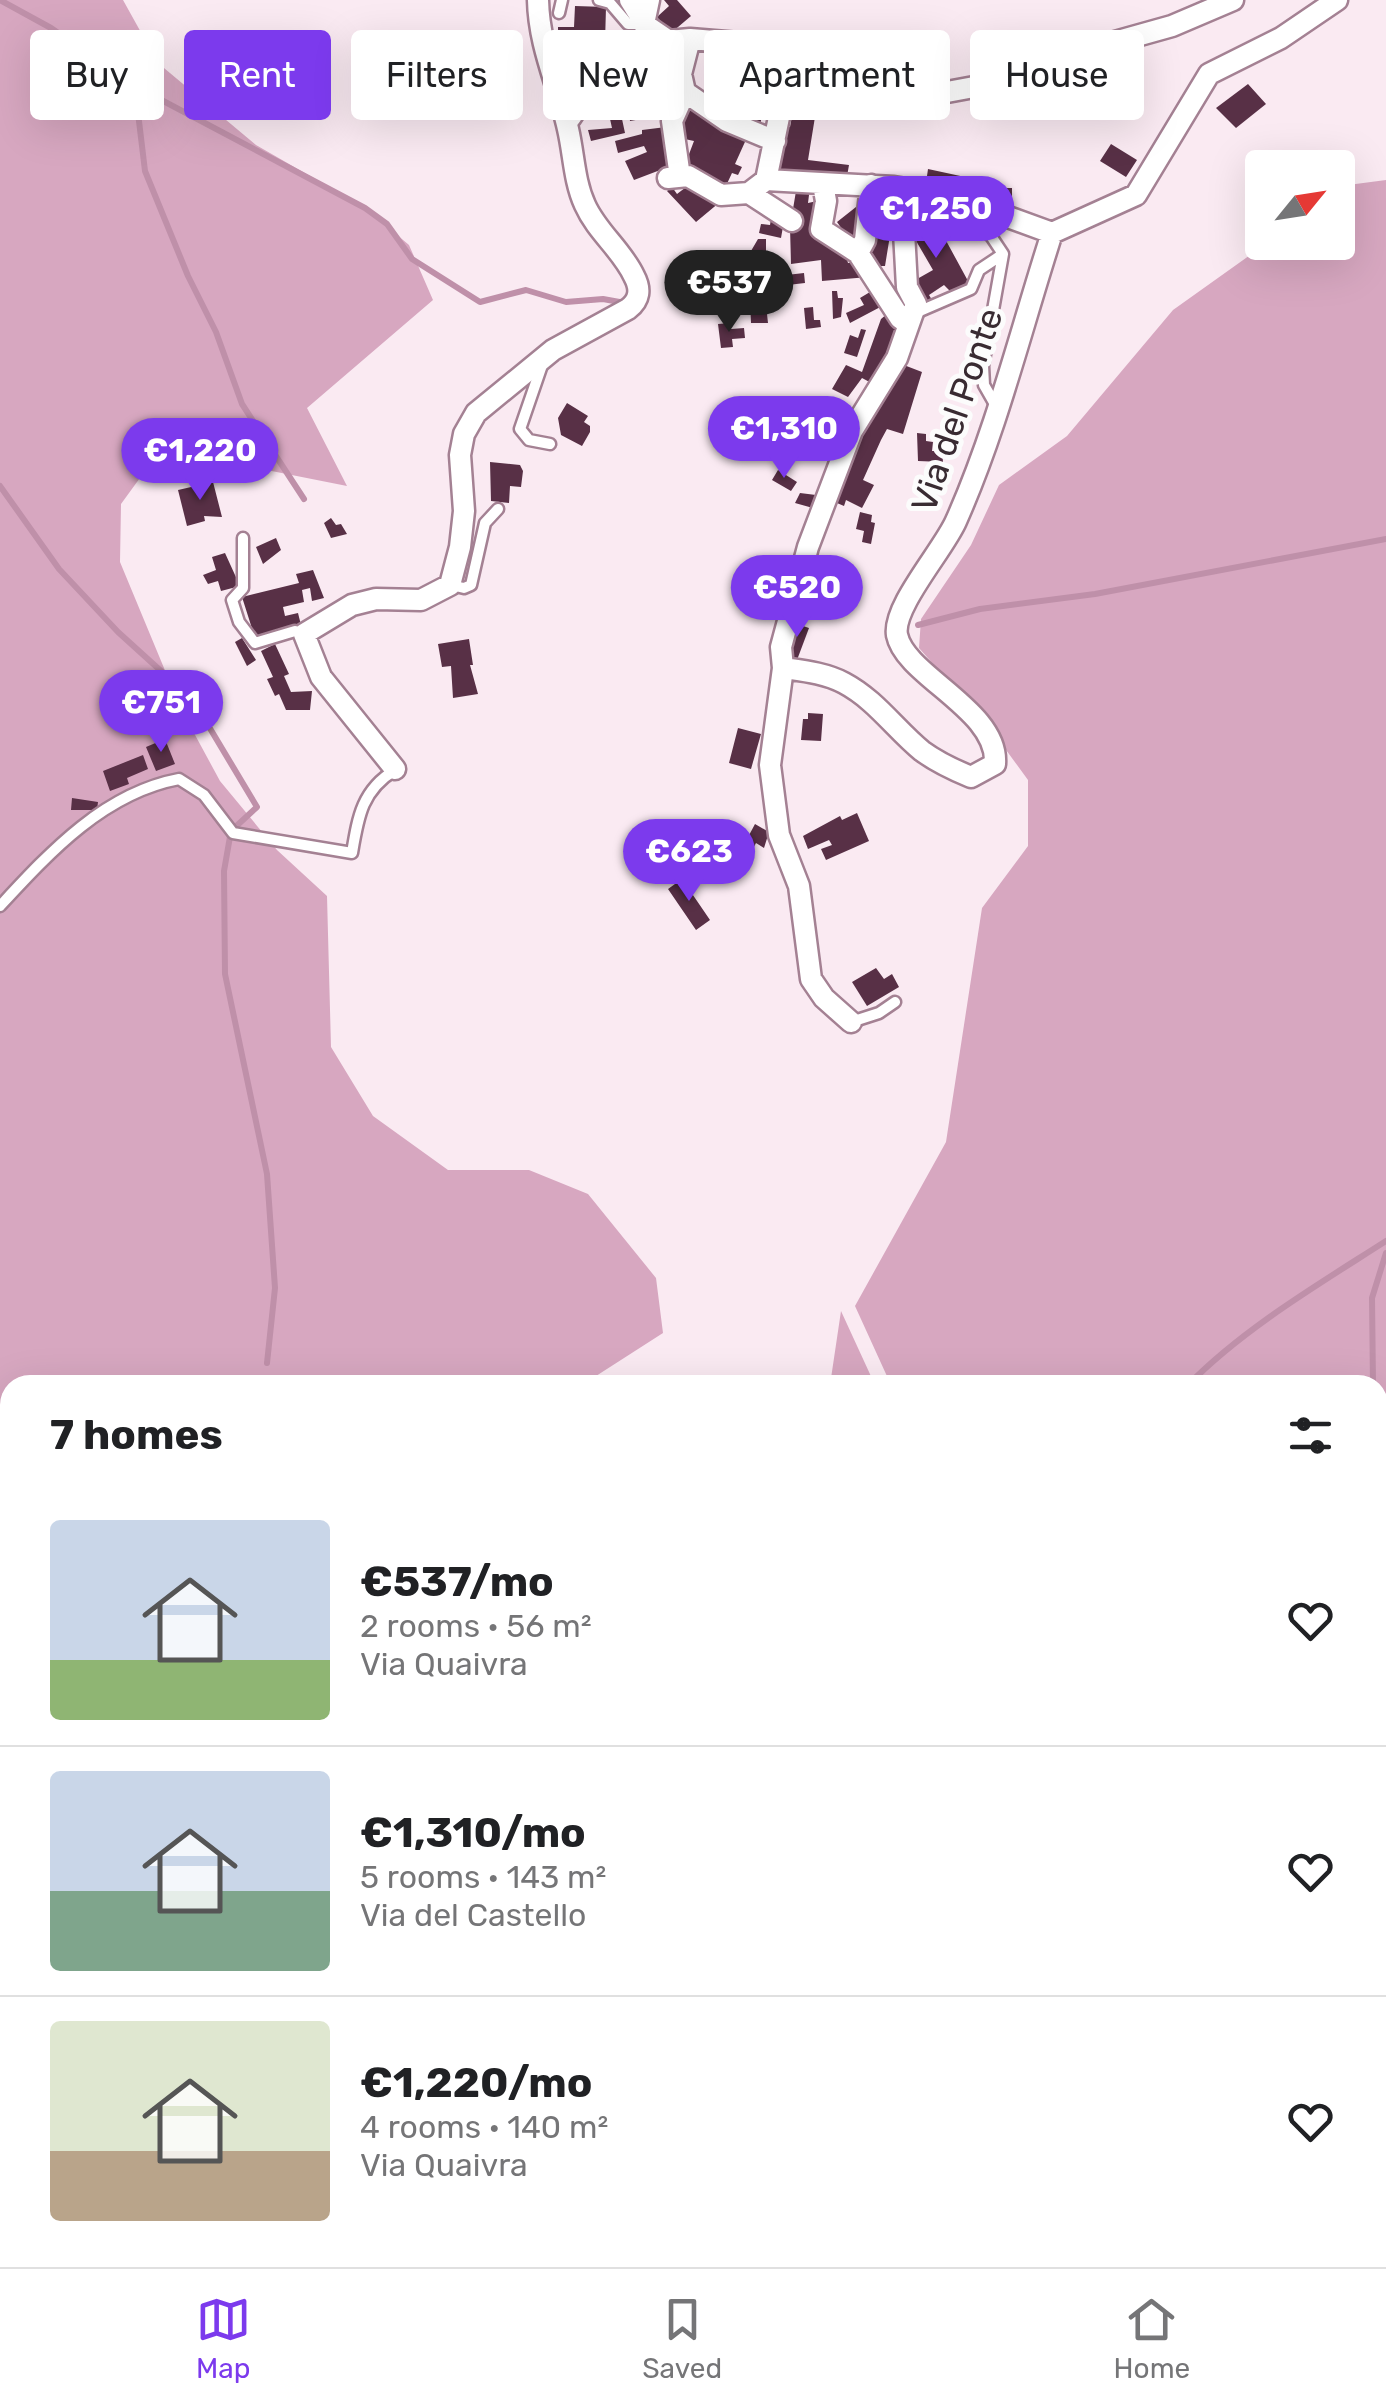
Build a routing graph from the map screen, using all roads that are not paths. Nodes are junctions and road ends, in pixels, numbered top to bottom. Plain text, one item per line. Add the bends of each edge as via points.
1 (538, 0) edge
2 (562, 0) edge
3 (599, 0) edge
4 (630, 0) edge
5 (649, 0) edge
6 (1234, 0) edge
7 (1337, 0) edge
8 (560, 13) dead end
9 (644, 24) junction
10 (648, 30) edge
11 (690, 38) junction
12 (684, 77) edge
13 (684, 84) edge
14 (576, 120) edge
15 (672, 120) edge
16 (779, 120) edge
17 (568, 128) junction
18 (775, 142) junction
19 (823, 184) junction
20 (871, 185) junction
21 (758, 186) junction
22 (792, 221) dead end
23 (972, 223) dead end
24 (904, 232) dead end
25 (1052, 233) junction
26 (858, 253) junction
27 (1003, 254) junction
28 (910, 318) junction
29 (545, 357) junction
30 (996, 407) junction
31 (550, 444) dead end
32 (498, 509) dead end
33 (244, 538) dead end
34 (450, 585) junction
35 (304, 634) junction
36 (783, 668) junction
37 (396, 769) joint
38 (0, 906) edge
39 (895, 1002) dead end
40 (851, 1022) joint

1 - 17 street via 545,58
2 - 8 lane
3 - 9 lane via 628,24
4 - 9 street
5 - 9 street
6 - 11 street via 1172,26 1047,61 1012,80 946,92 909,91 776,46
7 - 25 street via 1209,74 1136,194
9 - 10 street
9 - 11 street via 669,41
11 - 12 street
13 - 18 street via 727,121
14 - 17 lane
15 - 21 street via 674,178 698,180 721,194
16 - 18 street
17 - 29 street via 586,206 635,277 639,294 628,310
18 - 21 street
19 - 20 street
19 - 21 street
19 - 26 street via 819,228
20 - 25 street via 953,196
20 - 26 street
21 - 22 street
23 - 27 lane
24 - 28 street via 906,287 916,304
25 - 30 street, Via del Ponte
26 - 28 street via 892,306
27 - 28 lane via 979,270 971,289
27 - 30 lane via 984,366 984,386
28 - 36 street via 897,358 833,476 781,647
29 - 31 lane via 520,428 530,440
29 - 34 street via 476,413 464,434 464,512
30 - 36 street, Via del Ponte via 955,525 900,614 897,635 984,728 996,748 994,764 971,777 948,768 844,683
32 - 34 lane via 485,522 470,585
33 - 35 lane via 243,588 232,600 239,622 255,643
34 - 35 street via 421,600 352,606
35 - 37 street via 321,677
36 - 40 street via 770,765 779,835 798,886 811,979
37 - 38 lane via 376,781 362,802 352,853 233,832 204,795 179,779 152,784 76,828
39 - 40 lane

